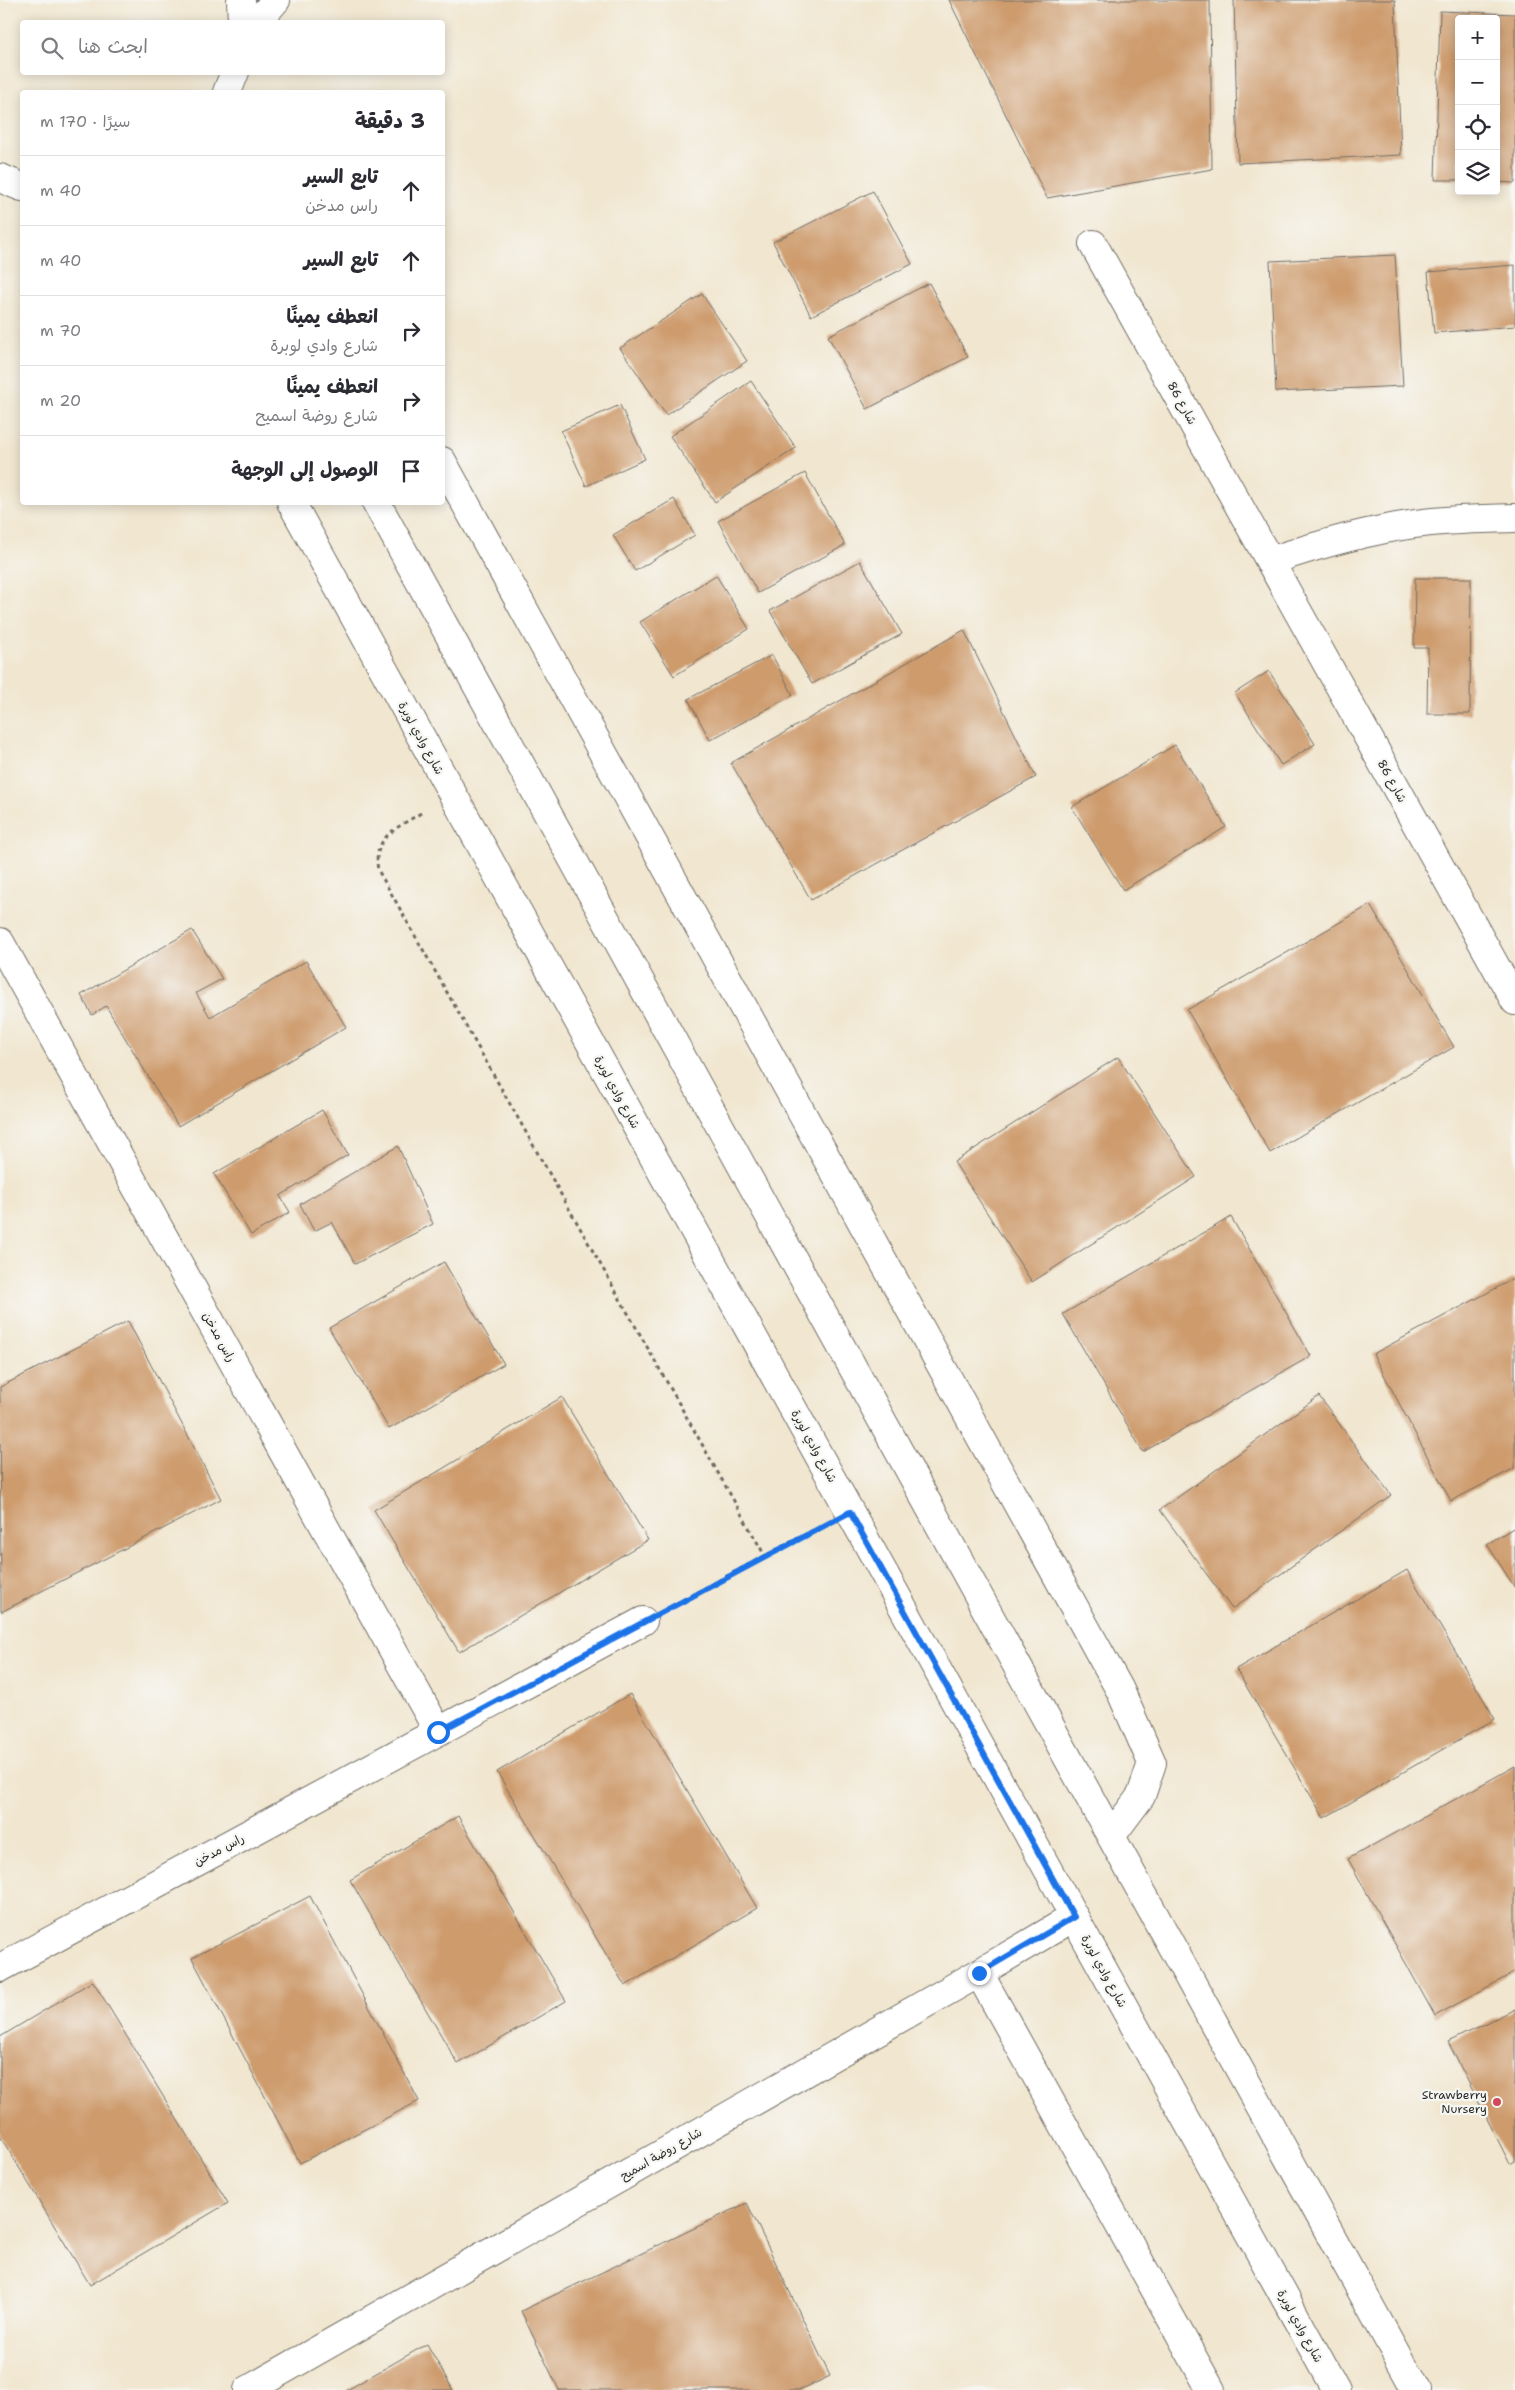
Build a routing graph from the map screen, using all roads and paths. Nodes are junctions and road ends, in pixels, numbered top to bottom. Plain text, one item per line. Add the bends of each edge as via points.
1 (241, 0) edge
2 (276, 0) edge
3 (242, 20) edge
4 (259, 20) edge
5 (234, 75) edge
6 (228, 90) edge
7 (0, 178) edge
8 (20, 186) edge
9 (1094, 244) dead end
10 (445, 466) edge
11 (293, 505) edge
12 (378, 505) edge
13 (1515, 518) edge
14 (1270, 561) junction
15 (453, 794) junction
16 (0, 942) edge
17 (1515, 1001) edge
18 (850, 1512) junction
19 (765, 1556) junction
20 (643, 1621) joint
21 (438, 1732) junction
22 (1111, 1836) junction
23 (1074, 1917) junction
24 (0, 1968) edge
25 (979, 1973) junction
26 (248, 2390) edge
27 (1211, 2390) edge
28 (1336, 2390) edge
29 (1416, 2390) edge

1 - 3 street
2 - 4 street
5 - 6 street
7 - 8 street
9 - 14 street, شارع 86
10 - 22 street via 1120,1690 1152,1763 1142,1796
11 - 15 street, شارع وادي لوبرة
12 - 22 street
13 - 14 street via 1416,523 1325,543
14 - 17 street, شارع 86
15 - 18 street, شارع وادي لوبرة
15 - 19 path via 391,832 377,852 378,870
16 - 21 street, راس مدخن
18 - 19 path
18 - 23 street, شارع وادي لوبرة
19 - 20 path
20 - 21 street, راس مدخن
21 - 24 street, راس مدخن
22 - 29 street
23 - 25 street, شارع روضة اسميح
23 - 28 street, شارع وادي لوبرة
25 - 26 street, شارع روضة اسميح
25 - 27 street

